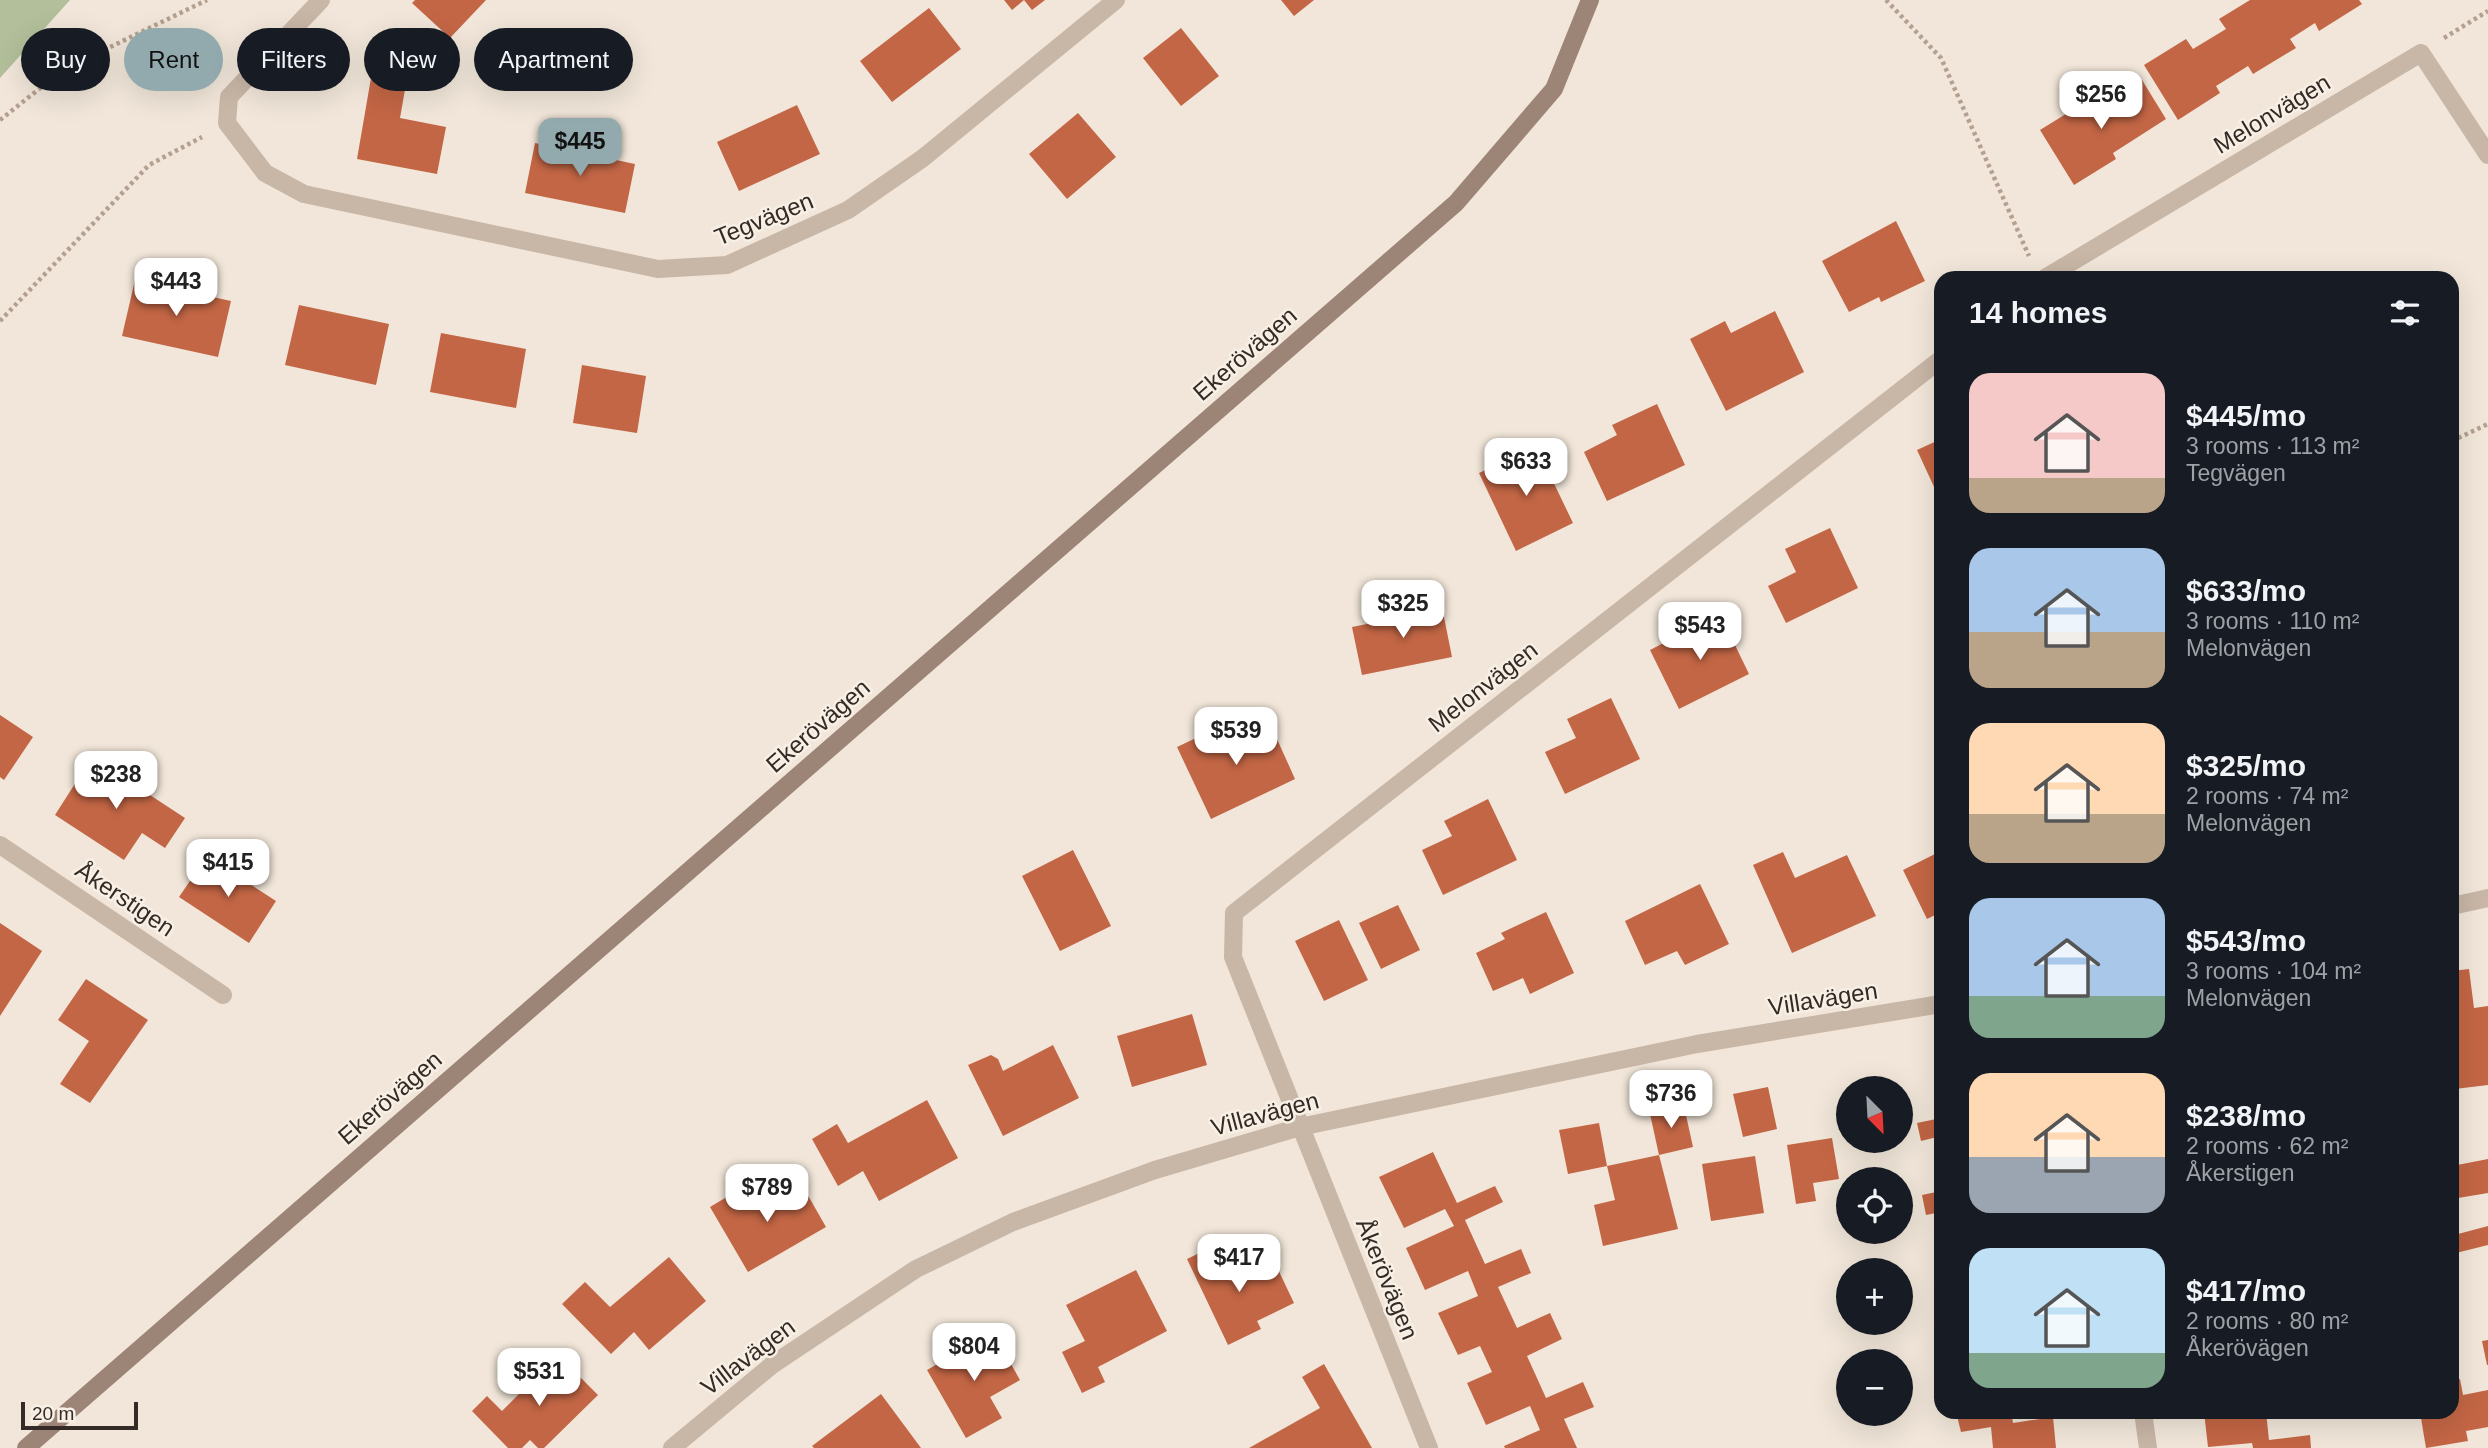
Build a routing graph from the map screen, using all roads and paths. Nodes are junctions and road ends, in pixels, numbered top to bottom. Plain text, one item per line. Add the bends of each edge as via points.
1 (207, 0) edge
2 (321, 0) edge
3 (1116, 0) edge
4 (1590, 0) edge
5 (1886, 0) edge
6 (2488, 11) edge
7 (2421, 53) junction
8 (0, 120) edge
9 (227, 123) junction
10 (2488, 155) edge
11 (2039, 271) edge
12 (2041, 271) edge
13 (0, 321) edge
14 (1934, 364) edge
15 (2488, 424) edge
16 (2459, 438) edge
17 (0, 845) edge
18 (2488, 898) edge
19 (2459, 904) edge
20 (223, 995) dead end
21 (1934, 1005) edge
22 (1300, 1128) junction
23 (2144, 1419) edge
24 (26, 1448) edge
25 (672, 1448) edge
26 (1429, 1448) edge
27 (2148, 1448) edge

1 - 8 path via 63,70
2 - 9 street via 229,97
3 - 9 street, Tegvägen via 923,158 848,210 727,265 658,270 304,194 265,173
4 - 24 main road, Ekerövägen via 1554,89 1456,203
5 - 11 path via 1941,58
6 - 7 path
7 - 10 street
7 - 12 street, Melonvägen
9 - 13 path via 149,165
14 - 22 street, Melonvägen via 1234,914 1233,957
15 - 16 path
17 - 20 street, Åkerstigen
18 - 19 street
21 - 22 street, Villavägen via 1697,1044
22 - 25 street, Villavägen via 1155,1170 1013,1222 916,1269 772,1366
22 - 26 street, Åkerövägen
23 - 27 street

